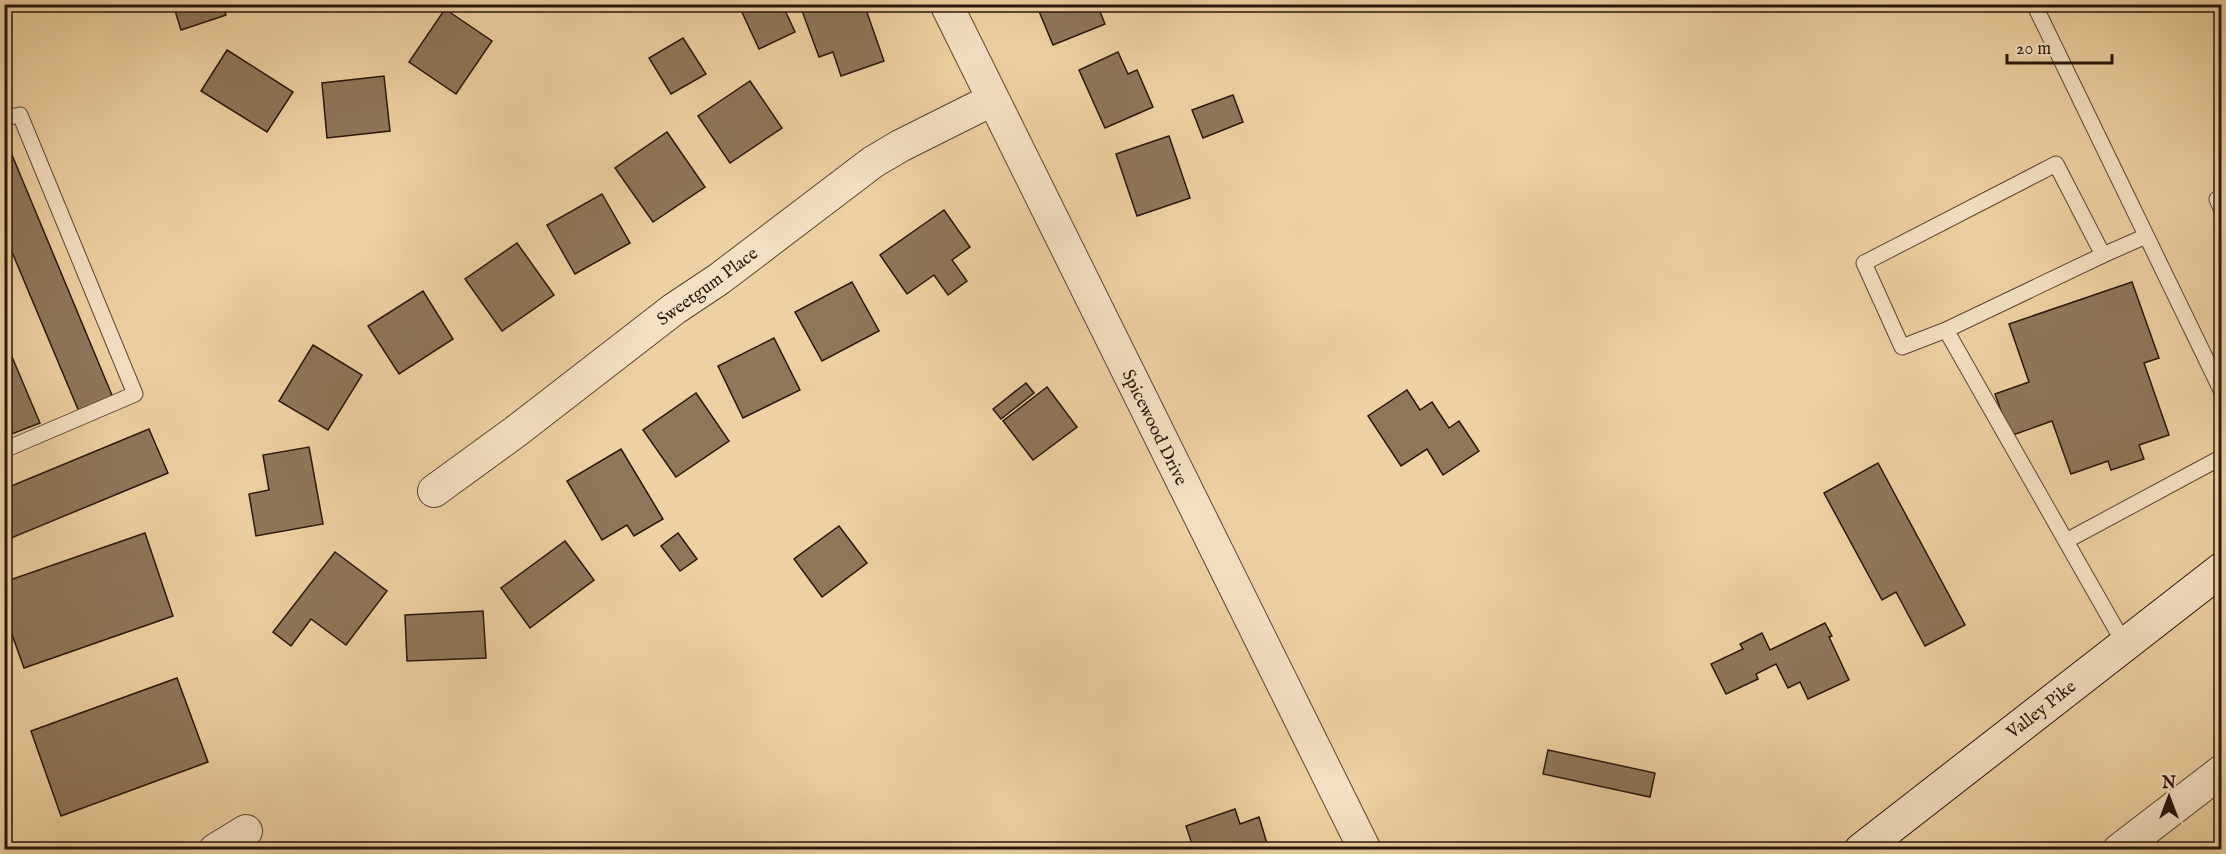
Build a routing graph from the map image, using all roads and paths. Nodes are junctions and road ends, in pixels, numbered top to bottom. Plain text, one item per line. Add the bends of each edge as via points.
1 (946, 4) edge
2 (2034, 4) edge
3 (992, 100) junction
4 (4, 118) edge
5 (2146, 236) junction
6 (2103, 255) junction
7 (1946, 330) junction
8 (2222, 392) edge
9 (4, 450) edge
10 (2222, 457) edge
11 (434, 491) dead end
12 (2066, 540) junction
13 (2222, 569) edge
14 (2125, 645) junction
15 (2222, 771) edge
16 (246, 831) dead end
17 (215, 849) edge
18 (1365, 849) edge
19 (1861, 849) edge
20 (2119, 849) edge

1 - 3 street, Spicewood Drive
2 - 5 lane
3 - 11 street, Sweetgum Place via 873,162
3 - 18 street, Spicewood Drive
4 - 9 lane via 20,115 135,394
5 - 6 lane
5 - 8 lane
6 - 7 lane
6 - 7 lane via 2056,164 1864,263 1902,347
7 - 12 lane
10 - 12 lane
12 - 14 lane
13 - 14 street, Valley Pike
14 - 19 street, Valley Pike
15 - 20 street
16 - 17 street

